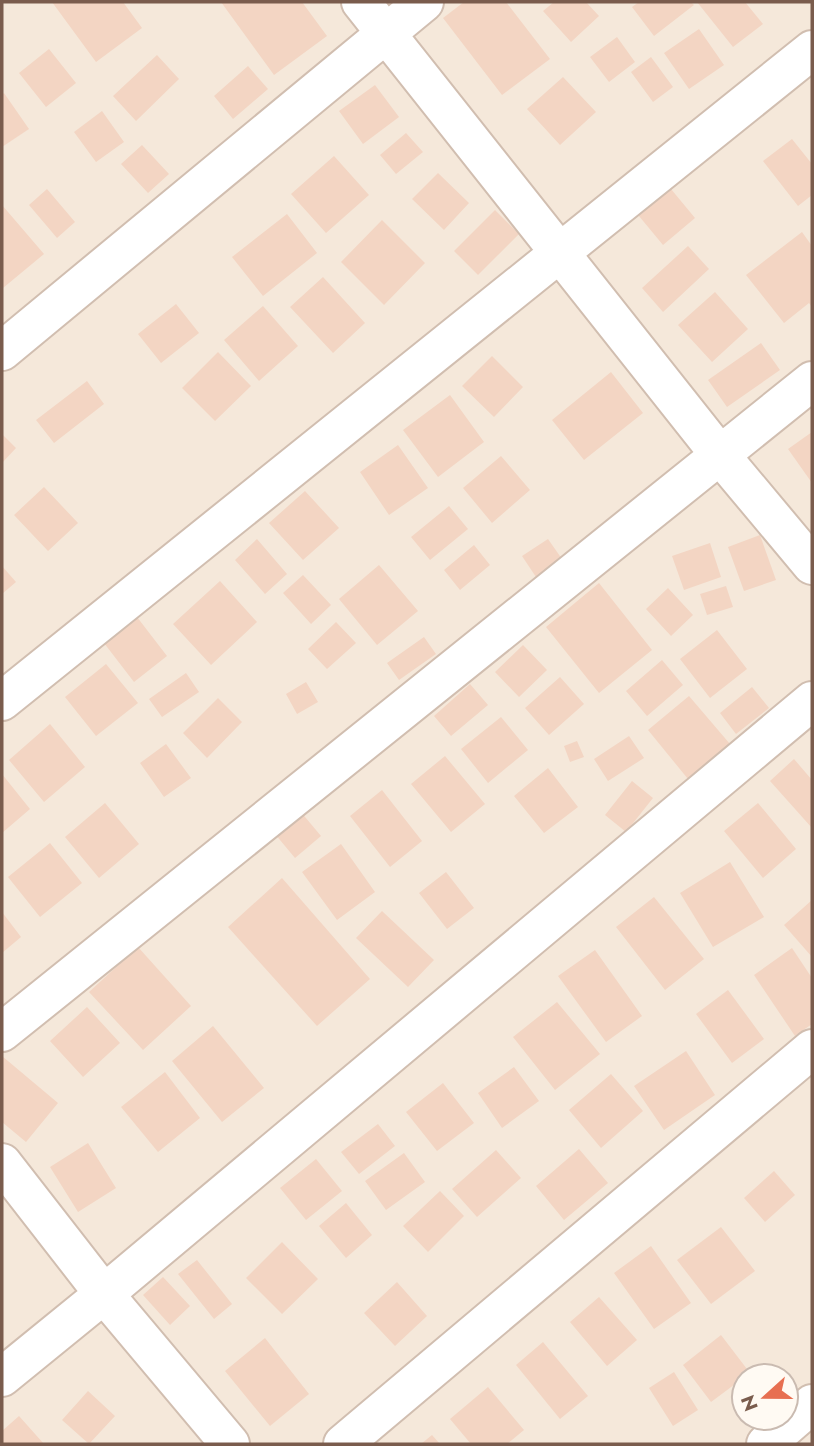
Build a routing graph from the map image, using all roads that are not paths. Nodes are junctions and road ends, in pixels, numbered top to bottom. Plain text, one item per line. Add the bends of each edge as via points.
1 (361, 2) edge
2 (424, 2) edge
3 (386, 32) junction
4 (812, 50) edge
5 (561, 253) junction
6 (2, 351) edge
7 (812, 381) edge
8 (720, 456) junction
9 (812, 565) edge
10 (2, 701) edge
11 (812, 701) edge
12 (2, 1032) edge
13 (812, 1049) edge
14 (2, 1163) edge
15 (104, 1294) junction
16 (2, 1377) edge
17 (812, 1405) edge
18 (230, 1444) edge
19 (343, 1444) edge
20 (766, 1444) edge

1 - 3 street
2 - 3 street
3 - 5 street
3 - 6 street
4 - 5 street
5 - 8 street
5 - 10 street
7 - 8 street
8 - 9 street
8 - 12 street
11 - 15 street
13 - 19 street
14 - 15 street
15 - 16 street
15 - 18 street
17 - 20 street

